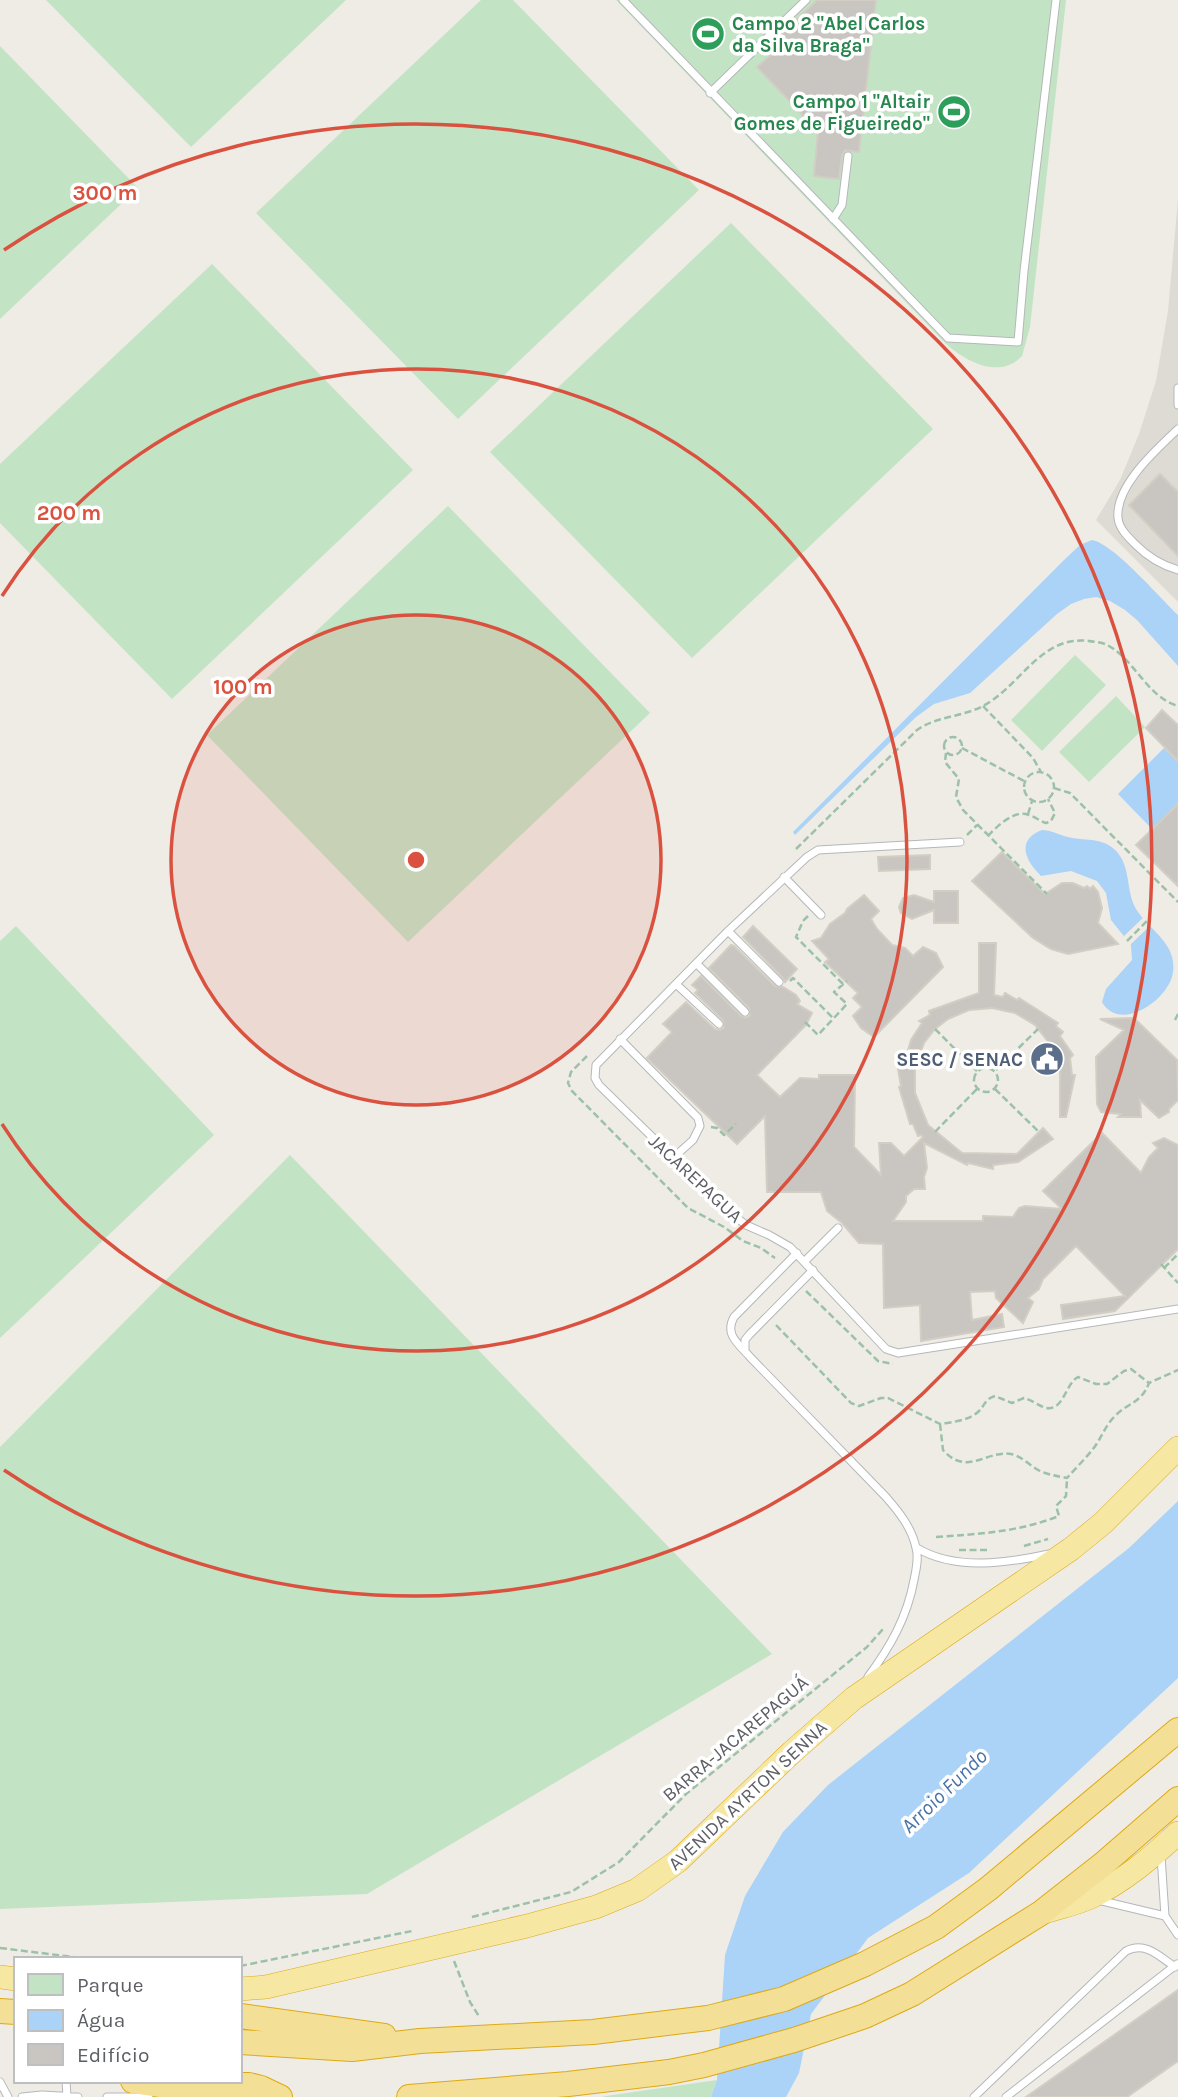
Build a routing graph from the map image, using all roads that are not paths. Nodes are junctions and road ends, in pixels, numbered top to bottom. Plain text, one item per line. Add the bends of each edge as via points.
1 (622, 0) edge
2 (806, 0) edge
3 (1056, 0) edge
4 (710, 93) junction
5 (848, 156) dead end
6 (833, 219) junction
7 (1178, 388) edge
8 (1178, 405) edge
9 (1178, 429) edge
10 (1178, 570) edge
11 (960, 842) dead end
12 (784, 877) junction
13 (818, 912) road end
14 (728, 931) junction
15 (698, 964) junction
16 (779, 982) road end
17 (676, 984) junction
18 (745, 1012) dead end
19 (719, 1024) dead end
20 (620, 1040) junction
21 (673, 1158) junction
22 (838, 1228) dead end
23 (797, 1253) junction
24 (805, 1261) junction
25 (813, 1270) junction
26 (1178, 1309) edge
27 (745, 1350) junction
28 (1178, 1448) edge
29 (916, 1548) junction
30 (1071, 1549) junction
31 (854, 1698) junction
32 (1178, 1730) edge
33 (1178, 1799) edge
34 (1178, 1833) edge
35 (1161, 1849) junction
36 (1089, 1898) junction
37 (1041, 1913) junction
38 (1165, 1916) junction
39 (1178, 1935) edge
40 (1176, 1965) edge
41 (242, 1989) edge
42 (242, 2016) edge
43 (419, 2041) junction
44 (242, 2042) edge
45 (0, 2082) edge
46 (147, 2083) edge
47 (1018, 2093) edge
48 (67, 2096) edge
49 (8, 2097) edge
50 (22, 2097) edge
51 (78, 2097) edge
52 (107, 2097) edge
53 (149, 2097) edge
54 (280, 2097) edge
55 (409, 2097) edge
56 (975, 2097) edge
57 (1006, 2097) edge

1 - 4 lane
2 - 4 lane
3 - 6 lane via 1018,342 948,338
4 - 6 lane
5 - 6 lane via 843,201
7 - 8 lane
9 - 10 lane via 1134,475 1121,497 1118,519 1124,533 1144,553
11 - 12 lane via 818,850
12 - 13 lane
12 - 14 lane
14 - 15 lane
14 - 16 lane
15 - 17 lane
15 - 18 lane
17 - 19 lane
17 - 20 lane
20 - 21 lane, JACAREPAGUA via 596,1065 595,1078
20 - 21 lane via 698,1118 700,1126 693,1140
21 - 23 lane, JACAREPAGUA via 746,1225
22 - 24 lane
23 - 24 lane, JACAREPAGUA
23 - 27 lane via 729,1325
24 - 25 lane, JACAREPAGUA
25 - 26 lane, JACAREPAGUA via 886,1349 898,1353
25 - 27 lane via 747,1337
27 - 29 lane via 887,1497 904,1519
28 - 30 highway, AVENIDA AYRTON SENNA
29 - 30 lane via 940,1558 971,1562 1017,1561
29 - 31 lane via 907,1612
30 - 31 highway, AVENIDA AYRTON SENNA
31 - 41 highway, AVENIDA AYRTON SENNA via 678,1861 637,1890 561,1916 266,1987
32 - 43 highway via 936,1927 784,1999 708,2018 593,2032
33 - 37 highway
34 - 35 highway
35 - 36 highway
35 - 38 lane
36 - 37 highway
36 - 38 lane
37 - 55 highway via 912,1994 794,2040 669,2071
38 - 39 lane
40 - 47 lane
40 - 56 lane via 1148,1948 1126,1951
42 - 43 highway
43 - 44 highway via 352,2049
45 - 49 lane
46 - 54 highway via 248,2085
47 - 57 lane
48 - 50 lane
48 - 51 lane
52 - 53 lane

